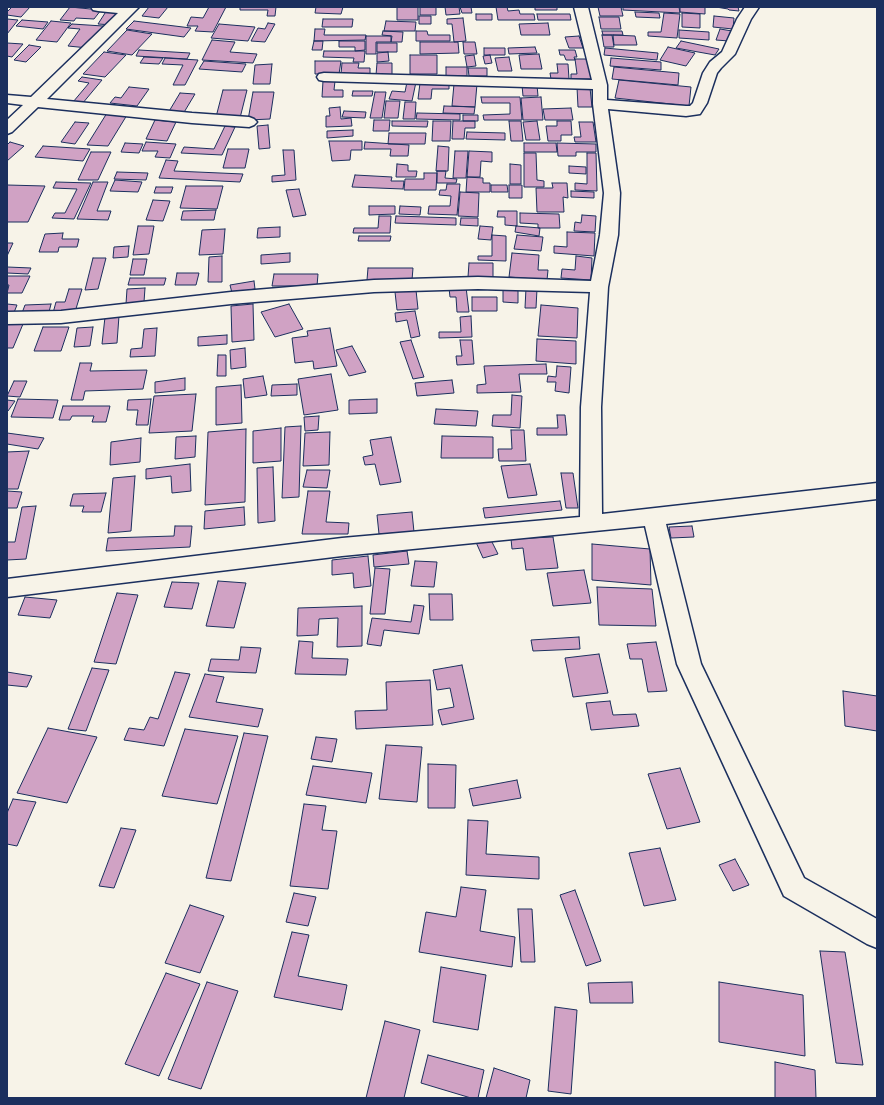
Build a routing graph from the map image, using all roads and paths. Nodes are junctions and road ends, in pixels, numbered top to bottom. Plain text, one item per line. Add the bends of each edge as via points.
1 (98, 7) edge
2 (582, 7) edge
3 (752, 7) edge
4 (131, 8) edge
5 (324, 77) dead end
6 (600, 85) junction
7 (7, 99) edge
8 (36, 103) junction
9 (600, 104) junction
10 (248, 122) dead end
11 (7, 129) edge
12 (599, 287) junction
13 (7, 318) edge
14 (877, 491) edge
15 (654, 517) junction
16 (591, 524) junction
17 (7, 588) edge
18 (877, 934) edge

1 - 4 street
2 - 6 street
3 - 9 street via 728,54 710,73 695,110
4 - 8 street
5 - 6 street
6 - 9 street
7 - 8 street
8 - 10 street
8 - 11 street
9 - 12 street via 612,193 609,235
12 - 13 street via 478,283 374,286 231,298 61,317
12 - 16 street via 591,407
14 - 15 street
15 - 16 street
15 - 18 street via 689,664 794,886
16 - 17 street via 342,547

